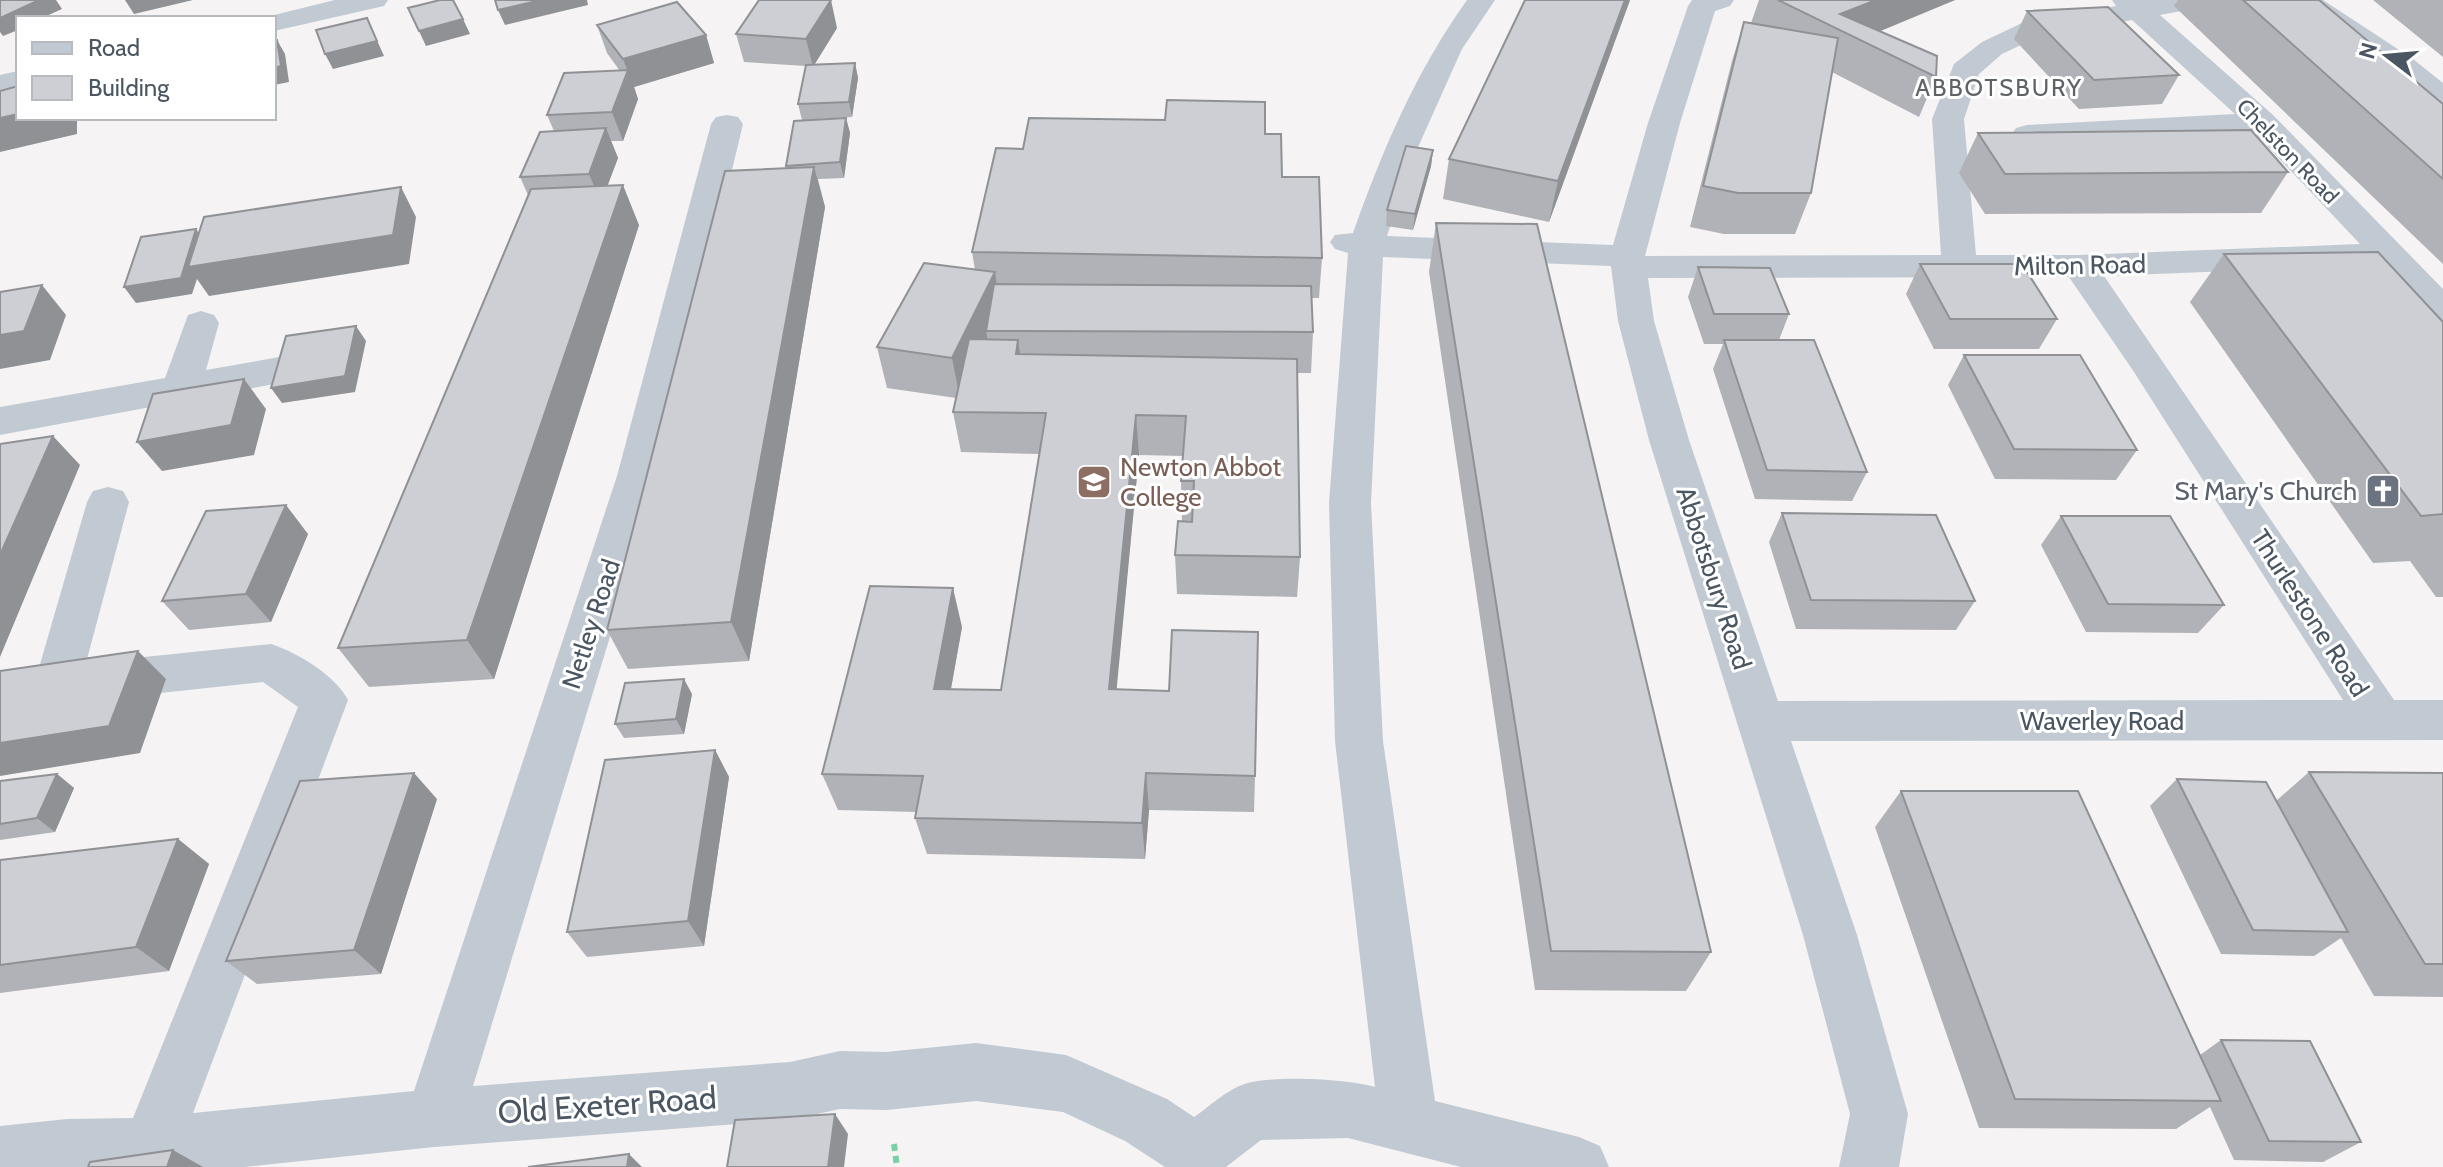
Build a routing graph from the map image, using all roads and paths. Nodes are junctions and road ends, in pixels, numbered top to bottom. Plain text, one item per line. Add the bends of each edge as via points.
1 (374, 0) edge
2 (1481, 0) edge
3 (2199, 0) edge
4 (2304, 0) edge
5 (1707, 2) edge
6 (2134, 6) edge
7 (276, 22) edge
8 (2443, 98) edge
9 (2262, 122) junction
10 (727, 124) dead end
11 (1976, 135) junction
12 (1356, 244) junction
13 (2388, 254) junction
14 (1627, 262) junction
15 (2079, 266) junction
16 (1959, 267) junction
17 (2443, 310) edge
18 (201, 323) dead end
19 (285, 369) edge
20 (181, 390) junction
21 (0, 421) edge
22 (108, 502) dead end
23 (2381, 720) junction
24 (2443, 720) edge
25 (1761, 721) junction
26 (434, 1118) junction
27 (1409, 1125) junction
28 (151, 1147) junction
29 (0, 1156) edge
30 (1191, 1160) edge
31 (1579, 1167) edge
32 (1869, 1167) edge

1 - 7 street
2 - 12 street via 1447,49
3 - 6 street
4 - 8 street
5 - 14 street, Abbotsbury Road via 1664,123
6 - 9 street, Chelston Road
6 - 11 street via 2032,29 1992,48 1965,70 1948,119
9 - 11 street
9 - 13 street, Chelston Road
10 - 26 street, Netley Road via 638,476
11 - 16 street
12 - 14 street, Milton Road
12 - 27 street via 1350,503 1358,725
13 - 15 street, Milton Road
13 - 17 street, Chelston Road
14 - 16 street, Milton Road
14 - 25 street, Abbotsbury Road via 1636,321 1669,440
15 - 16 street, Milton Road
15 - 23 street, Thurlestone Road
18 - 20 street
19 - 20 street
20 - 21 street
22 - 28 street via 57,685 271,663 324,700
23 - 24 street, Waverley Road
23 - 25 street, Waverley Road
25 - 32 street, Abbotsbury Road via 1830,935 1879,1114
26 - 28 street, Old Exeter Road
26 - 30 street, Old Exeter Road via 976,1072 1066,1084 1146,1120
27 - 30 street, Old Exeter Road via 1348,1109 1251,1111
27 - 31 street, Old Exeter Road
28 - 29 street, Old Exeter Road

